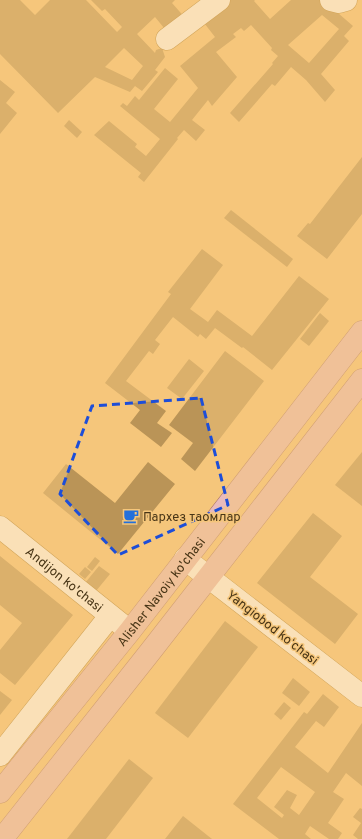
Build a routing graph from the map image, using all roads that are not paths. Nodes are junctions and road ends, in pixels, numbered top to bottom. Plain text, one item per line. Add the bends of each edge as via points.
1 (219, 0) edge
2 (332, 0) edge
3 (346, 0) edge
4 (167, 39) dead end
5 (362, 332) edge
6 (362, 380) edge
7 (0, 527) edge
8 (185, 559) junction
9 (208, 577) junction
10 (110, 616) junction
11 (130, 631) junction
12 (362, 696) edge
13 (0, 756) edge
14 (0, 792) edge
15 (2, 839) edge

1 - 4 street
2 - 3 street
5 - 8 main road, Alisher Navoiy ko'chasi
6 - 9 main road
7 - 10 street, Andijon ko'chasi
8 - 9 street, Yangiobod koʻchasi
8 - 11 main road, Alisher Navoiy ko'chasi
9 - 12 street, Yangiobod koʻchasi
9 - 15 main road
10 - 11 street, Andijon ko'chasi
10 - 13 street
11 - 14 main road, Alisher Navoiy ko'chasi

